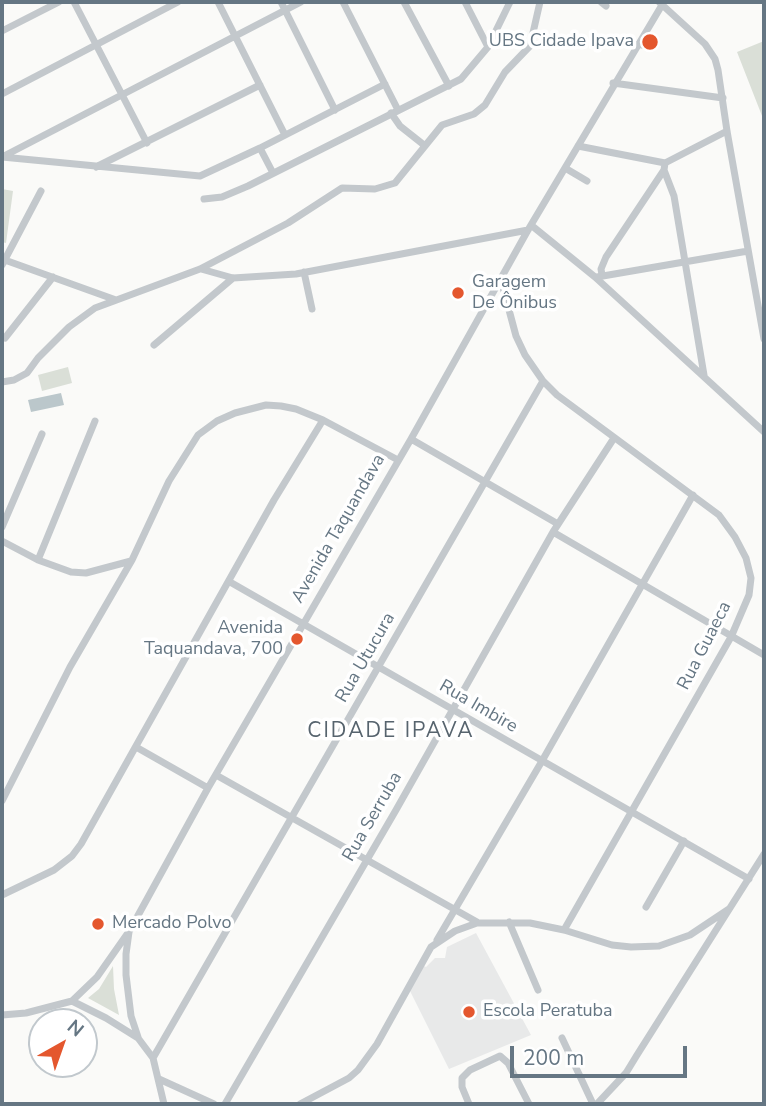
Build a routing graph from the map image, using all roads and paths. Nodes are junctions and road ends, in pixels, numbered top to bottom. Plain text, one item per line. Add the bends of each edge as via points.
1 (59, 2) edge
2 (74, 2) edge
3 (178, 2) edge
4 (218, 2) edge
5 (281, 2) edge
6 (302, 2) edge
7 (343, 2) edge
8 (404, 2) edge
9 (465, 2) edge
10 (510, 2) edge
11 (540, 2) edge
12 (660, 3) edge
13 (286, 10) junction
14 (2, 31) edge
15 (235, 36) junction
16 (96, 44) junction
17 (638, 44) junction
18 (488, 47) junction
19 (652, 48) dead end
20 (613, 83) junction
21 (385, 84) junction
22 (260, 85) junction
23 (449, 86) junction
24 (2, 94) edge
25 (122, 95) junction
26 (723, 98) junction
27 (335, 110) junction
28 (395, 111) junction
29 (727, 131) junction
30 (285, 135) junction
31 (147, 143) junction
32 (424, 145) junction
33 (578, 146) junction
34 (260, 148) junction
35 (2, 157) edge
36 (95, 167) junction
37 (665, 167) junction
38 (565, 168) junction
39 (273, 173) junction
40 (587, 181) dead end
41 (41, 191) dead end
42 (204, 199) dead end
43 (530, 227) junction
44 (748, 251) junction
45 (3, 261) edge
46 (684, 263) junction
47 (200, 269) junction
48 (304, 272) junction
49 (598, 276) junction
50 (52, 277) junction
51 (233, 278) junction
52 (501, 280) junction
53 (117, 301) junction
54 (312, 309) dead end
55 (5, 338) dead end
56 (764, 339) edge
57 (154, 345) dead end
58 (704, 376) junction
59 (543, 381) junction
60 (2, 382) edge
61 (323, 420) junction
62 (94, 421) dead end
63 (764, 432) edge
64 (42, 434) dead end
65 (614, 438) junction
66 (411, 439) junction
67 (398, 460) junction
68 (485, 483) junction
69 (693, 495) junction
70 (558, 524) junction
71 (2, 527) edge
72 (553, 531) junction
73 (2, 541) edge
74 (38, 560) junction
75 (132, 560) junction
76 (230, 582) junction
77 (642, 585) junction
78 (303, 624) junction
79 (731, 637) junction
80 (764, 655) edge
81 (378, 667) junction
82 (452, 711) junction
83 (136, 747) junction
84 (542, 761) junction
85 (216, 775) junction
86 (208, 788) junction
87 (2, 801) edge
88 (632, 811) junction
89 (293, 818) junction
90 (684, 841) junction
91 (764, 854) edge
92 (366, 861) junction
93 (749, 879) junction
94 (2, 895) edge
95 (646, 907) dead end
96 (729, 909) junction
97 (454, 911) junction
98 (509, 922) junction
99 (477, 923) junction
100 (130, 930) junction
101 (564, 930) junction
102 (435, 942) junction
103 (538, 990) dead end
104 (72, 1001) junction
105 (2, 1015) edge
106 (138, 1038) junction
107 (562, 1038) dead end
108 (153, 1058) junction
109 (159, 1079) junction
110 (609, 1092) junction
111 (164, 1104) edge
112 (214, 1104) edge
113 (225, 1104) edge
114 (300, 1104) edge
115 (469, 1104) edge
116 (529, 1104) edge
117 (595, 1104) edge
118 (610, 1104) edge

1 - 14 street
2 - 16 street
3 - 16 street
4 - 15 street
5 - 13 street
6 - 13 street
7 - 21 street
8 - 23 street
9 - 18 street
10 - 18 street
11 - 32 street via 530,46 505,72 485,105 474,114 442,125
12 - 17 street, Avenida Taquandava
12 - 26 street via 715,59
13 - 15 street
13 - 27 street
15 - 22 street
15 - 25 street
16 - 24 street
16 - 25 street
17 - 19 street
17 - 20 street, Avenida Taquandava
18 - 23 street via 467,74
20 - 26 street
20 - 33 street, Avenida Taquandava
21 - 27 street
21 - 28 street
22 - 30 street
22 - 31 street
23 - 28 street
25 - 31 street
25 - 35 street
26 - 29 street
27 - 30 street
28 - 32 street via 400,126
28 - 39 street
29 - 37 street
29 - 44 street
30 - 34 street
31 - 36 street
32 - 47 street via 395,183 375,189 342,188 288,223
33 - 37 street
33 - 38 street, Avenida Taquandava
34 - 36 street via 200,176
34 - 39 street
35 - 36 street
37 - 46 street
37 - 49 street
38 - 40 street
38 - 43 street, Avenida Taquandava
39 - 42 street via 222,197
41 - 45 street
43 - 48 street
43 - 49 street
43 - 52 street, Avenida Taquandava
44 - 46 street
44 - 56 street
45 - 50 street
46 - 49 street
46 - 58 street
47 - 51 street
47 - 53 street
48 - 51 street
48 - 54 street
49 - 58 street
50 - 53 street
50 - 55 street
51 - 57 street
52 - 59 street, Rua Guaeca via 516,336
52 - 66 street, Avenida Taquandava
53 - 60 street via 69,327 27,373
58 - 63 street
59 - 65 street, Rua Guaeca
59 - 68 street, Rua Utucura
61 - 67 street
61 - 75 street via 296,409 266,405 235,413 207,428 169,481
61 - 76 street
62 - 74 street
64 - 71 street
65 - 69 street, Rua Guaeca
65 - 70 street, Rua Serruba
66 - 67 street, Avenida Taquandava
66 - 68 street
67 - 78 street, Avenida Taquandava
68 - 70 street
68 - 81 street, Rua Utucura
69 - 77 street
69 - 79 street, Rua Guaeca via 725,523 746,558 751,578 748,594
70 - 72 street, Rua Serruba
72 - 77 street
72 - 82 street, Rua Serruba
73 - 74 street
74 - 75 street via 86,573
75 - 87 street via 70,667
76 - 78 street, Rua Imbire
76 - 83 street
77 - 79 street
77 - 84 street
78 - 81 street, Rua Imbire
78 - 85 street, Avenida Taquandava
79 - 80 street
79 - 88 street, Rua Guaeca
81 - 82 street, Rua Imbire
81 - 89 street, Rua Utucura
82 - 84 street, Rua Imbire
82 - 92 street, Rua Serruba
83 - 86 street
83 - 94 street via 72,856 40,879
84 - 88 street, Rua Imbire
84 - 97 street
85 - 86 street, Avenida Taquandava
85 - 89 street
86 - 100 street, Avenida Taquandava
88 - 90 street, Rua Imbire
88 - 101 street, Rua Guaeca
89 - 92 street
89 - 108 street, Rua Utucura
90 - 93 street, Rua Imbire
90 - 95 street
91 - 93 street
92 - 97 street
92 - 113 street, Rua Serruba
93 - 96 street
96 - 101 street via 690,936 659,946 612,945
96 - 110 street via 626,1073
97 - 99 street
97 - 102 street
98 - 99 street
98 - 101 street
98 - 103 street
99 - 102 street
100 - 104 street, Avenida Taquandava via 97,977
100 - 106 street via 126,975
102 - 114 street via 366,1060 349,1078
104 - 105 street, Avenida Taquandava
104 - 106 street
106 - 108 street
107 - 117 street
108 - 109 street
109 - 111 street
109 - 112 street
110 - 117 street
110 - 118 street
115 - 116 street via 462,1078 500,1056

